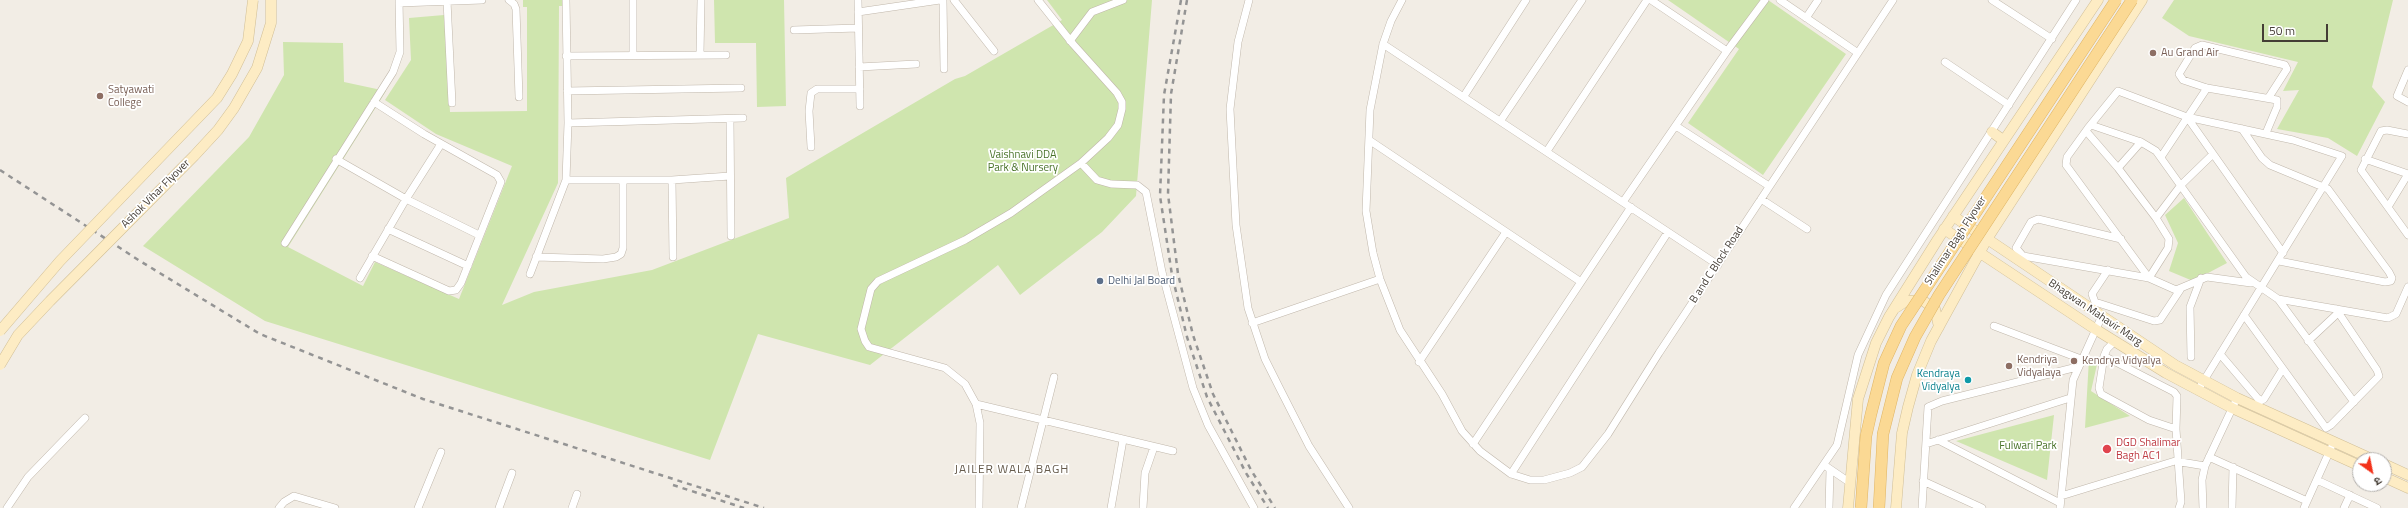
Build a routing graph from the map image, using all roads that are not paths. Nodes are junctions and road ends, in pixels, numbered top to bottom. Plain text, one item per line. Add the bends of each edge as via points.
1 (253, 0) edge
2 (271, 0) edge
3 (482, 0) edge
4 (508, 0) edge
5 (566, 0) edge
6 (633, 0) edge
7 (701, 0) edge
8 (858, 0) edge
9 (940, 0) edge
10 (944, 0) edge
11 (954, 0) edge
12 (1038, 0) edge
13 (1123, 0) edge
14 (1249, 0) edge
15 (1402, 0) edge
16 (1526, 0) edge
17 (1582, 0) edge
18 (1648, 0) edge
19 (1651, 0) edge
20 (1765, 0) edge
21 (1780, 0) edge
22 (1818, 0) edge
23 (1893, 0) edge
24 (1992, 0) edge
25 (2076, 0) edge
26 (2098, 0) edge
27 (2116, 0) edge
28 (2132, 0) edge
29 (2142, 0) edge
30 (448, 1) edge
31 (399, 2) edge
32 (858, 12) junction
33 (1806, 18) junction
34 (858, 28) junction
35 (794, 30) dead end
36 (2052, 39) junction
37 (1070, 41) junction
38 (1383, 44) junction
39 (994, 51) dead end
40 (1727, 51) junction
41 (1858, 53) junction
42 (633, 54) junction
43 (700, 54) junction
44 (726, 55) dead end
45 (566, 56) junction
46 (1945, 62) dead end
47 (916, 64) dead end
48 (859, 67) junction
49 (944, 69) dead end
50 (2408, 70) edge
51 (741, 88) dead end
52 (2207, 88) junction
53 (860, 89) junction
54 (567, 91) junction
55 (1464, 96) junction
56 (518, 97) dead end
57 (2269, 98) junction
58 (374, 102) junction
59 (2408, 102) edge
60 (452, 103) dead end
61 (2009, 105) junction
62 (860, 106) dead end
63 (2187, 117) junction
64 (742, 118) dead end
65 (730, 119) junction
66 (1501, 120) junction
67 (568, 123) junction
68 (1676, 126) junction
69 (2088, 128) junction
70 (2242, 129) junction
71 (1992, 132) junction
72 (2266, 133) junction
73 (2408, 134) edge
74 (1369, 140) junction
75 (2003, 140) junction
76 (2140, 142) junction
77 (441, 144) junction
78 (811, 147) dead end
79 (1547, 151) junction
80 (2213, 154) junction
81 (2161, 157) junction
82 (336, 159) junction
83 (2366, 159) junction
84 (1081, 163) junction
85 (2118, 168) junction
86 (2408, 174) edge
87 (730, 176) junction
88 (566, 180) junction
89 (623, 180) junction
90 (672, 180) junction
91 (2181, 185) junction
92 (1770, 186) junction
93 (2325, 187) junction
94 (406, 198) junction
95 (1761, 199) junction
96 (1623, 202) junction
97 (1631, 207) junction
98 (2388, 207) junction
99 (1953, 216) junction
100 (2156, 218) junction
101 (1944, 228) junction
102 (388, 229) junction
103 (1807, 229) dead end
104 (1506, 232) junction
105 (1668, 232) junction
106 (479, 235) junction
107 (2408, 235) edge
108 (731, 236) dead end
109 (2121, 239) junction
110 (1987, 240) junction
111 (285, 243) dead end
112 (1980, 252) junction
113 (2283, 253) junction
114 (372, 256) junction
115 (536, 256) junction
116 (673, 257) dead end
117 (2279, 261) junction
118 (1718, 265) junction
119 (468, 266) junction
120 (2108, 270) junction
121 (530, 274) dead end
122 (360, 278) dead end
123 (2148, 278) junction
124 (2201, 278) junction
125 (1380, 279) junction
126 (1581, 282) junction
127 (2252, 283) junction
128 (2408, 287) edge
129 (2261, 289) junction
130 (2180, 290) junction
131 (2278, 299) junction
132 (1895, 308) junction
133 (2338, 311) junction
134 (2244, 315) junction
135 (2101, 318) junction
136 (1252, 324) junction
137 (1994, 326) dead end
138 (1939, 327) junction
139 (2095, 329) junction
140 (0, 331) edge
141 (1866, 337) junction
142 (2115, 341) junction
143 (2308, 341) junction
144 (1876, 343) junction
145 (2220, 354) junction
146 (2104, 356) junction
147 (2191, 357) dead end
148 (2081, 359) junction
149 (1418, 362) junction
150 (0, 365) edge
151 (2077, 367) junction
152 (2282, 370) junction
153 (1054, 377) dead end
154 (2204, 380) junction
155 (2198, 390) junction
156 (2070, 398) junction
157 (2237, 398) junction
158 (2354, 402) junction
159 (976, 404) junction
160 (2232, 408) junction
161 (85, 418) dead end
162 (1044, 418) junction
163 (2176, 429) junction
164 (1123, 440) junction
165 (1938, 440) junction
166 (2334, 442) junction
167 (1473, 444) junction
168 (1926, 444) junction
169 (1154, 447) junction
170 (1174, 451) dead end
171 (441, 452) dead end
172 (2329, 452) junction
173 (2356, 452) edge
174 (2209, 457) junction
175 (2179, 462) junction
176 (2352, 462) edge
177 (1824, 465) junction
178 (2205, 466) junction
179 (2233, 467) junction
180 (2392, 468) edge
181 (1830, 470) junction
182 (512, 473) dead end
183 (1511, 474) junction
184 (2408, 475) edge
185 (2317, 480) junction
186 (1923, 481) junction
187 (2392, 481) edge
188 (1849, 482) junction
189 (2408, 488) edge
190 (577, 494) dead end
191 (2350, 495) junction
192 (2307, 501) junction
193 (2060, 502) edge
194 (7, 508) edge
195 (279, 508) edge
196 (335, 508) edge
197 (418, 508) edge
198 (499, 508) edge
199 (572, 508) edge
200 (979, 508) edge
201 (1021, 508) edge
202 (1111, 508) edge
203 (1144, 508) edge
204 (1254, 508) edge
205 (1349, 508) edge
206 (1794, 508) edge
207 (1829, 508) edge
208 (1848, 508) edge
209 (1861, 508) edge
210 (1879, 508) edge
211 (1896, 508) edge
212 (1922, 508) edge
213 (1982, 508) edge
214 (2179, 508) edge
215 (2203, 508) edge
216 (2232, 508) edge
217 (2304, 508) edge
218 (2344, 508) edge
219 (2377, 508) edge

1 - 140 street, Ashok Vihar Flyover, bridge via 248,42 217,98 60,261
2 - 150 street, Ashok Vihar Flyover, bridge via 271,23 257,68 218,130 18,336
3 - 30 street
4 - 56 street via 516,9
5 - 45 street
6 - 42 street
7 - 43 street
8 - 32 street
9 - 32 street
10 - 49 street
11 - 39 street
12 - 37 street
13 - 37 street via 1092,12
14 - 136 street via 1238,42 1230,109 1236,225
15 - 38 street
16 - 55 street
17 - 66 street
18 - 79 street
19 - 40 street
20 - 40 street
21 - 33 street
22 - 33 street
23 - 41 street, B and C Block Road
24 - 36 street
25 - 36 street
26 - 75 street
27 - 209 main road, Shalimar Bagh Flyover, bridge via 1900,326 1884,363 1869,421
28 - 210 main road, Shalimar Bagh Flyover, bridge via 1939,295 1915,336 1897,378 1883,434
29 - 110 street
30 - 31 street
30 - 60 street
31 - 58 street via 400,52 393,72
32 - 34 street
33 - 41 street
34 - 35 street
34 - 48 street
36 - 61 street
37 - 84 street via 1111,84 1122,102 1118,125
38 - 55 street
38 - 74 street via 1373,92
40 - 68 street
41 - 92 street, B and C Block Road
42 - 43 street
42 - 45 street
43 - 44 street
45 - 54 street
46 - 61 street
47 - 48 street
48 - 53 street
50 - 59 street via 2397,96
51 - 54 street
52 - 57 street
52 - 57 street via 2183,80 2179,76 2195,48 2200,45 2285,65 2287,70
52 - 63 street
53 - 62 street
53 - 78 street via 817,89 811,93
54 - 67 street
55 - 66 street
57 - 72 street via 2278,102
58 - 77 street
58 - 82 street
61 - 71 street
63 - 69 street via 2119,90
63 - 70 street
63 - 80 street
63 - 81 street
64 - 65 street
65 - 67 street
65 - 87 street
66 - 79 street
67 - 88 street
68 - 92 street
68 - 96 street
69 - 76 street
69 - 85 street
69 - 109 street via 2067,157 2066,165
70 - 72 street
70 - 93 street via 2262,158 2270,165
71 - 75 street
71 - 141 street via 1886,295
72 - 93 street via 2342,156
73 - 83 street via 2381,131
74 - 104 street
74 - 125 street via 1366,211
75 - 99 street
76 - 81 street via 2152,148
76 - 85 street
77 - 94 street
77 - 106 street via 500,178 500,186
79 - 96 street
80 - 91 street
80 - 113 street
81 - 91 street
82 - 94 street
82 - 111 street
83 - 86 street
83 - 98 street via 2361,168 2362,172
84 - 159 street via 1011,213 965,240 878,281 871,289 862,329 867,345 875,350 950,370 965,384
84 - 204 street via 1096,180 1111,184 1137,185 1146,192 1162,272 1193,388 1208,425
85 - 100 street
86 - 98 street
87 - 90 street
87 - 108 street
88 - 89 street
88 - 115 street
89 - 90 street
89 - 115 street via 621,254 603,259
90 - 116 street
91 - 100 street
91 - 127 street
92 - 95 street, B and C Block Road
93 - 113 street
93 - 117 street via 2389,272 2391,281 2385,282
94 - 102 street
94 - 106 street
95 - 103 street
95 - 118 street, B and C Block Road
96 - 97 street
97 - 105 street
97 - 126 street
98 - 107 street
99 - 101 street
99 - 110 street, Bhagwan Mahavir Marg
100 - 123 street via 2169,244
101 - 112 street, Bhagwan Mahavir Marg
101 - 132 street
102 - 114 street
102 - 119 street
104 - 126 street
104 - 149 street
105 - 118 street
105 - 183 street
106 - 119 street
109 - 120 street via 2038,219 2032,222 2017,246 2017,250 2023,256
109 - 123 street
110 - 112 street
110 - 135 street, Bhagwan Mahavir Marg
112 - 138 street
112 - 139 street, Bhagwan Mahavir Marg
113 - 117 street
114 - 119 street via 453,292 459,287
114 - 122 street
115 - 121 street
117 - 129 street
118 - 183 street, B and C Block Road via 1608,434 1582,467 1544,480 1530,480
120 - 123 street
120 - 130 street via 2092,294 2095,302 2154,321 2160,320
123 - 130 street
124 - 127 street via 2211,276
124 - 130 street
124 - 147 street via 2190,307
125 - 136 street
125 - 149 street via 1400,330
126 - 167 street
127 - 129 street
128 - 133 street via 2392,318
129 - 131 street
129 - 134 street
131 - 133 street
131 - 143 street
132 - 138 street via 1906,301 1922,300 1935,309
132 - 144 street
133 - 143 street
133 - 158 street via 2379,373 2377,380
134 - 145 street
134 - 152 street
135 - 139 street
135 - 154 street, Bhagwan Mahavir Marg via 2175,365
136 - 205 street via 1265,359 1309,446
137 - 148 street
138 - 211 street via 1917,375 1908,407 1902,433
139 - 142 street, Bhagwan Mahavir Marg
139 - 148 street
141 - 144 street
141 - 177 street via 1855,365 1839,440
142 - 146 street
142 - 155 street, Bhagwan Mahavir Marg
143 - 158 street
144 - 188 street via 1860,389
145 - 152 street via 2260,401
145 - 154 street
146 - 163 street via 2176,394
146 - 163 street via 2099,388 2101,394 2149,420
148 - 151 street
149 - 167 street
151 - 156 street
151 - 168 street via 1931,405 1927,410
152 - 158 street via 2326,428 2329,428
153 - 162 street
154 - 155 street
154 - 157 street, Bhagwan Mahavir Marg
155 - 160 street, Bhagwan Mahavir Marg
156 - 165 street
156 - 193 street
157 - 160 street
157 - 166 street, Bhagwan Mahavir Marg
159 - 162 street
159 - 200 street via 980,423
160 - 172 street, Bhagwan Mahavir Marg
160 - 174 street
161 - 194 street via 28,477
162 - 164 street
162 - 201 street
163 - 175 street
164 - 169 street
164 - 202 street
165 - 168 street
165 - 193 street
166 - 172 street
166 - 173 street, Bhagwan Mahavir Marg
167 - 183 street
168 - 186 street
169 - 170 street
169 - 203 street via 1145,473
171 - 197 street
172 - 176 street, Bhagwan Mahavir Marg
172 - 185 street
174 - 178 street
174 - 179 street
175 - 178 street
175 - 193 street
175 - 214 street
177 - 181 street
177 - 206 street
178 - 215 street via 2202,480
179 - 192 street
179 - 216 street
180 - 184 street
181 - 188 street
181 - 207 street
182 - 198 street
185 - 191 street
185 - 192 street
186 - 212 street
186 - 213 street
187 - 189 street
188 - 208 street
190 - 199 street
191 - 218 street
191 - 219 street
192 - 217 street
195 - 196 street via 294,496

